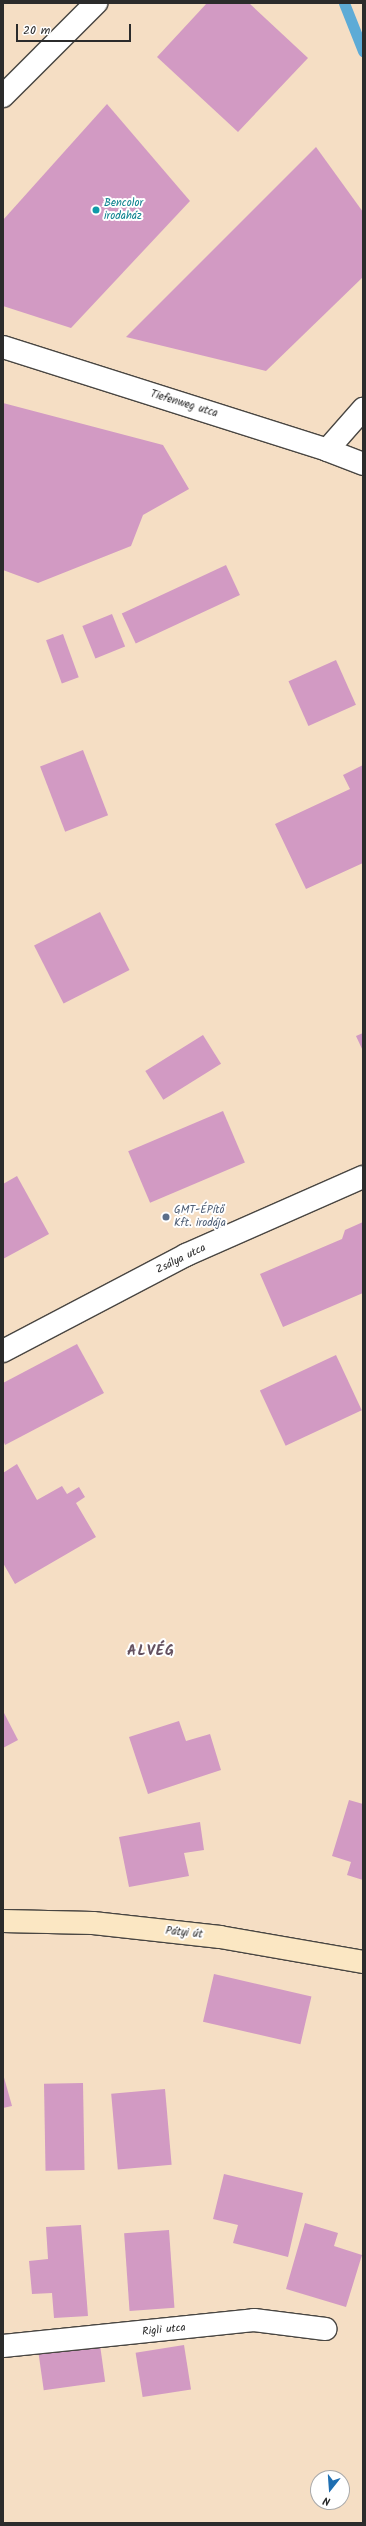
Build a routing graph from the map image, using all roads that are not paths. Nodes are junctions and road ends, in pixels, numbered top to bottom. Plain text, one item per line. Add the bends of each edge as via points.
1 (96, 3) edge
2 (3, 96) edge
3 (3, 348) edge
4 (363, 409) edge
5 (327, 450) junction
6 (363, 464) edge
7 (363, 1177) edge
8 (3, 1350) edge
9 (3, 1921) edge
10 (363, 1962) edge
11 (324, 2329) dead end
12 (3, 2346) edge

1 - 2 street
3 - 5 street, Tiefenweg utca
4 - 5 street
5 - 6 street, Tiefenweg utca
7 - 8 street, Zsálya utca via 186,1255
9 - 10 main road, Pátyi út via 93,1923 220,1937
11 - 12 street, Rigli utca via 254,2320

